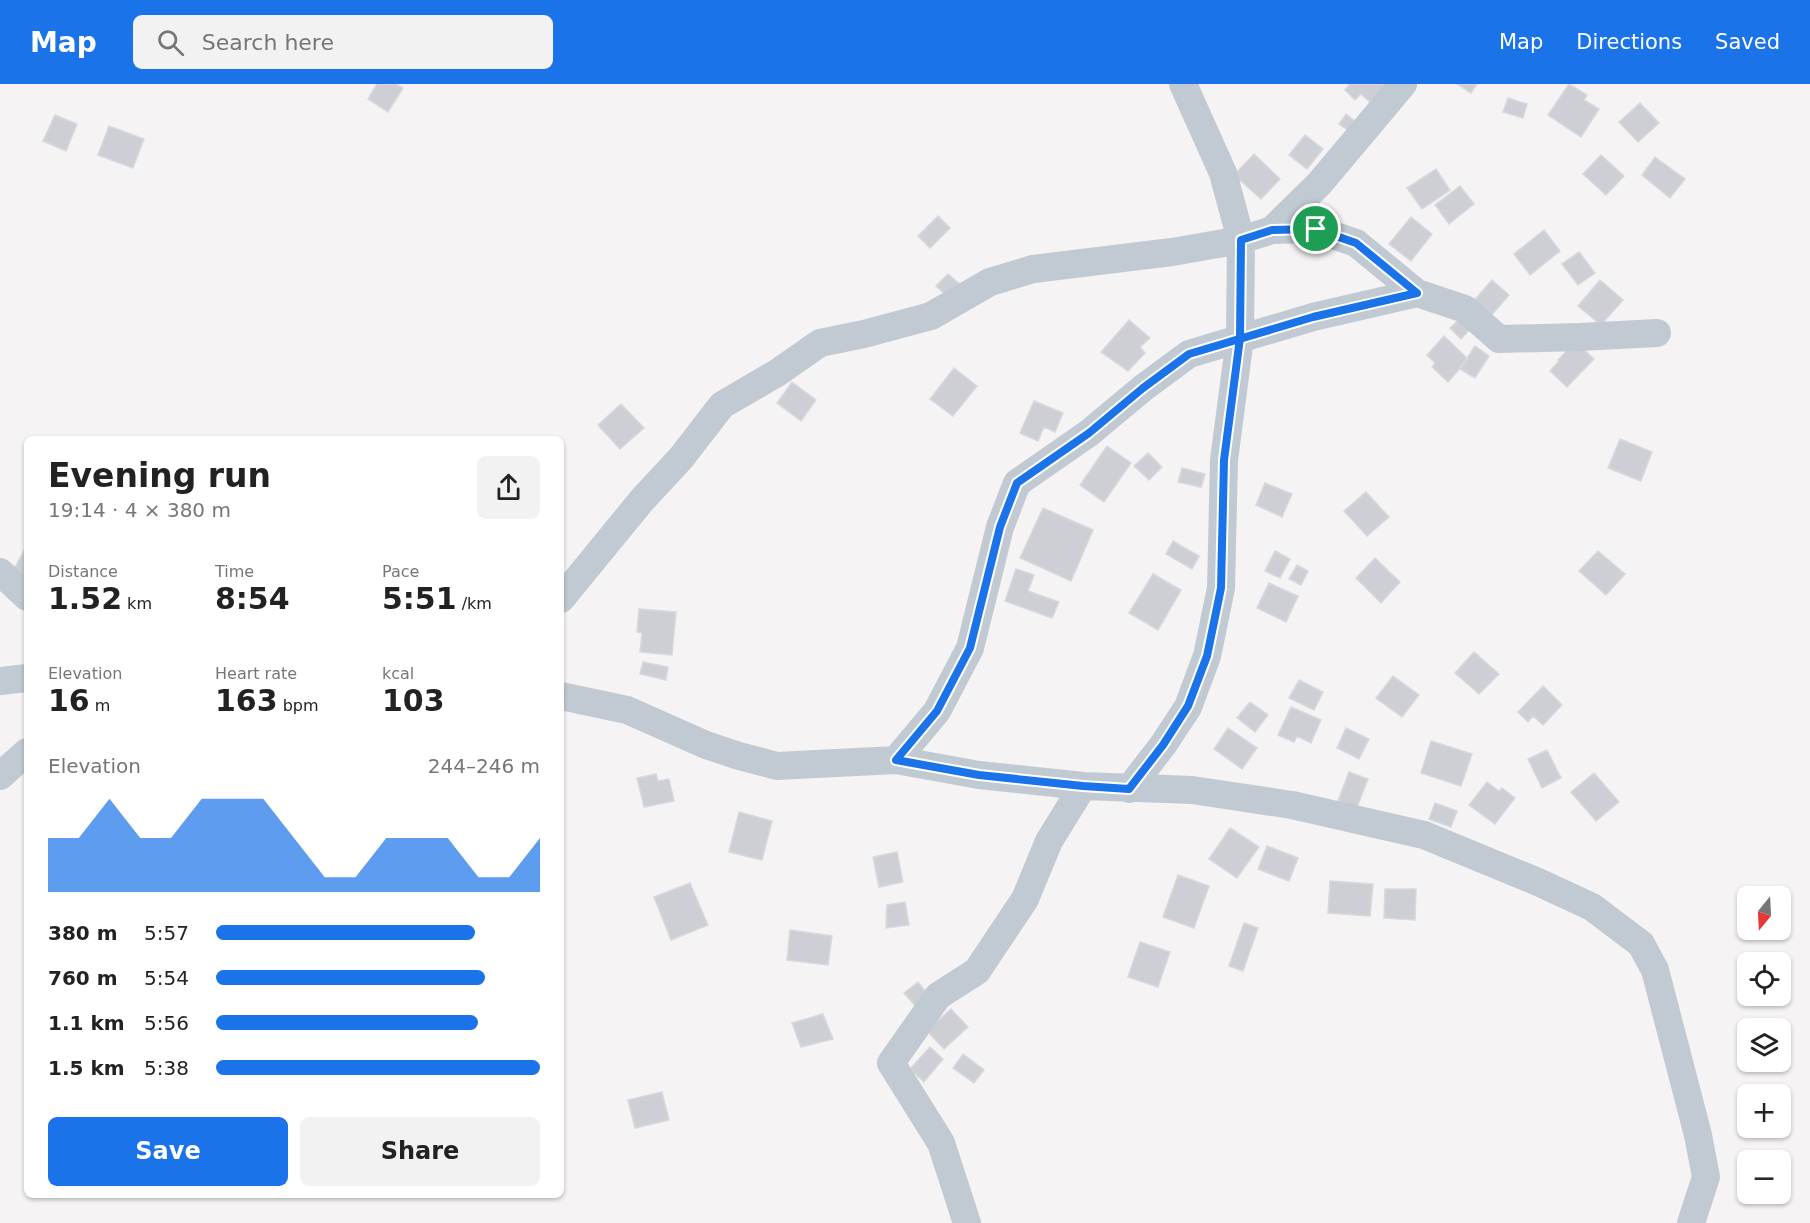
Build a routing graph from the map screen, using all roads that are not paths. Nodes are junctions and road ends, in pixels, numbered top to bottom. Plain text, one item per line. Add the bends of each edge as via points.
1 (1183, 84) edge
2 (1403, 84) edge
3 (1272, 230) junction
4 (1241, 240) junction
5 (1417, 293) junction
6 (1657, 333) dead end
7 (1240, 338) junction
8 (0, 572) edge
9 (24, 594) edge
10 (564, 595) edge
11 (24, 678) edge
12 (0, 681) edge
13 (564, 697) edge
14 (24, 755) edge
15 (896, 760) junction
16 (0, 776) edge
17 (1083, 786) junction
18 (1129, 789) junction
19 (967, 1223) edge
20 (1691, 1223) edge

1 - 4 street via 1223,173
2 - 3 street via 1319,184
3 - 4 street
3 - 5 street via 1316,229 1356,243
4 - 7 street
4 - 10 street via 1034,269 990,282 931,316 820,343 777,374 722,405
5 - 6 street via 1465,309 1499,339
5 - 7 street
7 - 15 street via 1189,354 1089,433 1017,483 1000,527 970,648 937,711
7 - 18 street via 1224,460 1221,588 1207,656 1188,706
8 - 9 street
11 - 12 street
13 - 15 street via 627,711 706,745 777,766
14 - 16 street
15 - 17 street via 979,775
17 - 18 street
17 - 19 street via 1049,841 1025,899 977,971 938,996 891,1063 940,1143
18 - 20 street via 1192,790 1292,805 1424,836 1593,907 1641,944 1655,970 1706,1177

